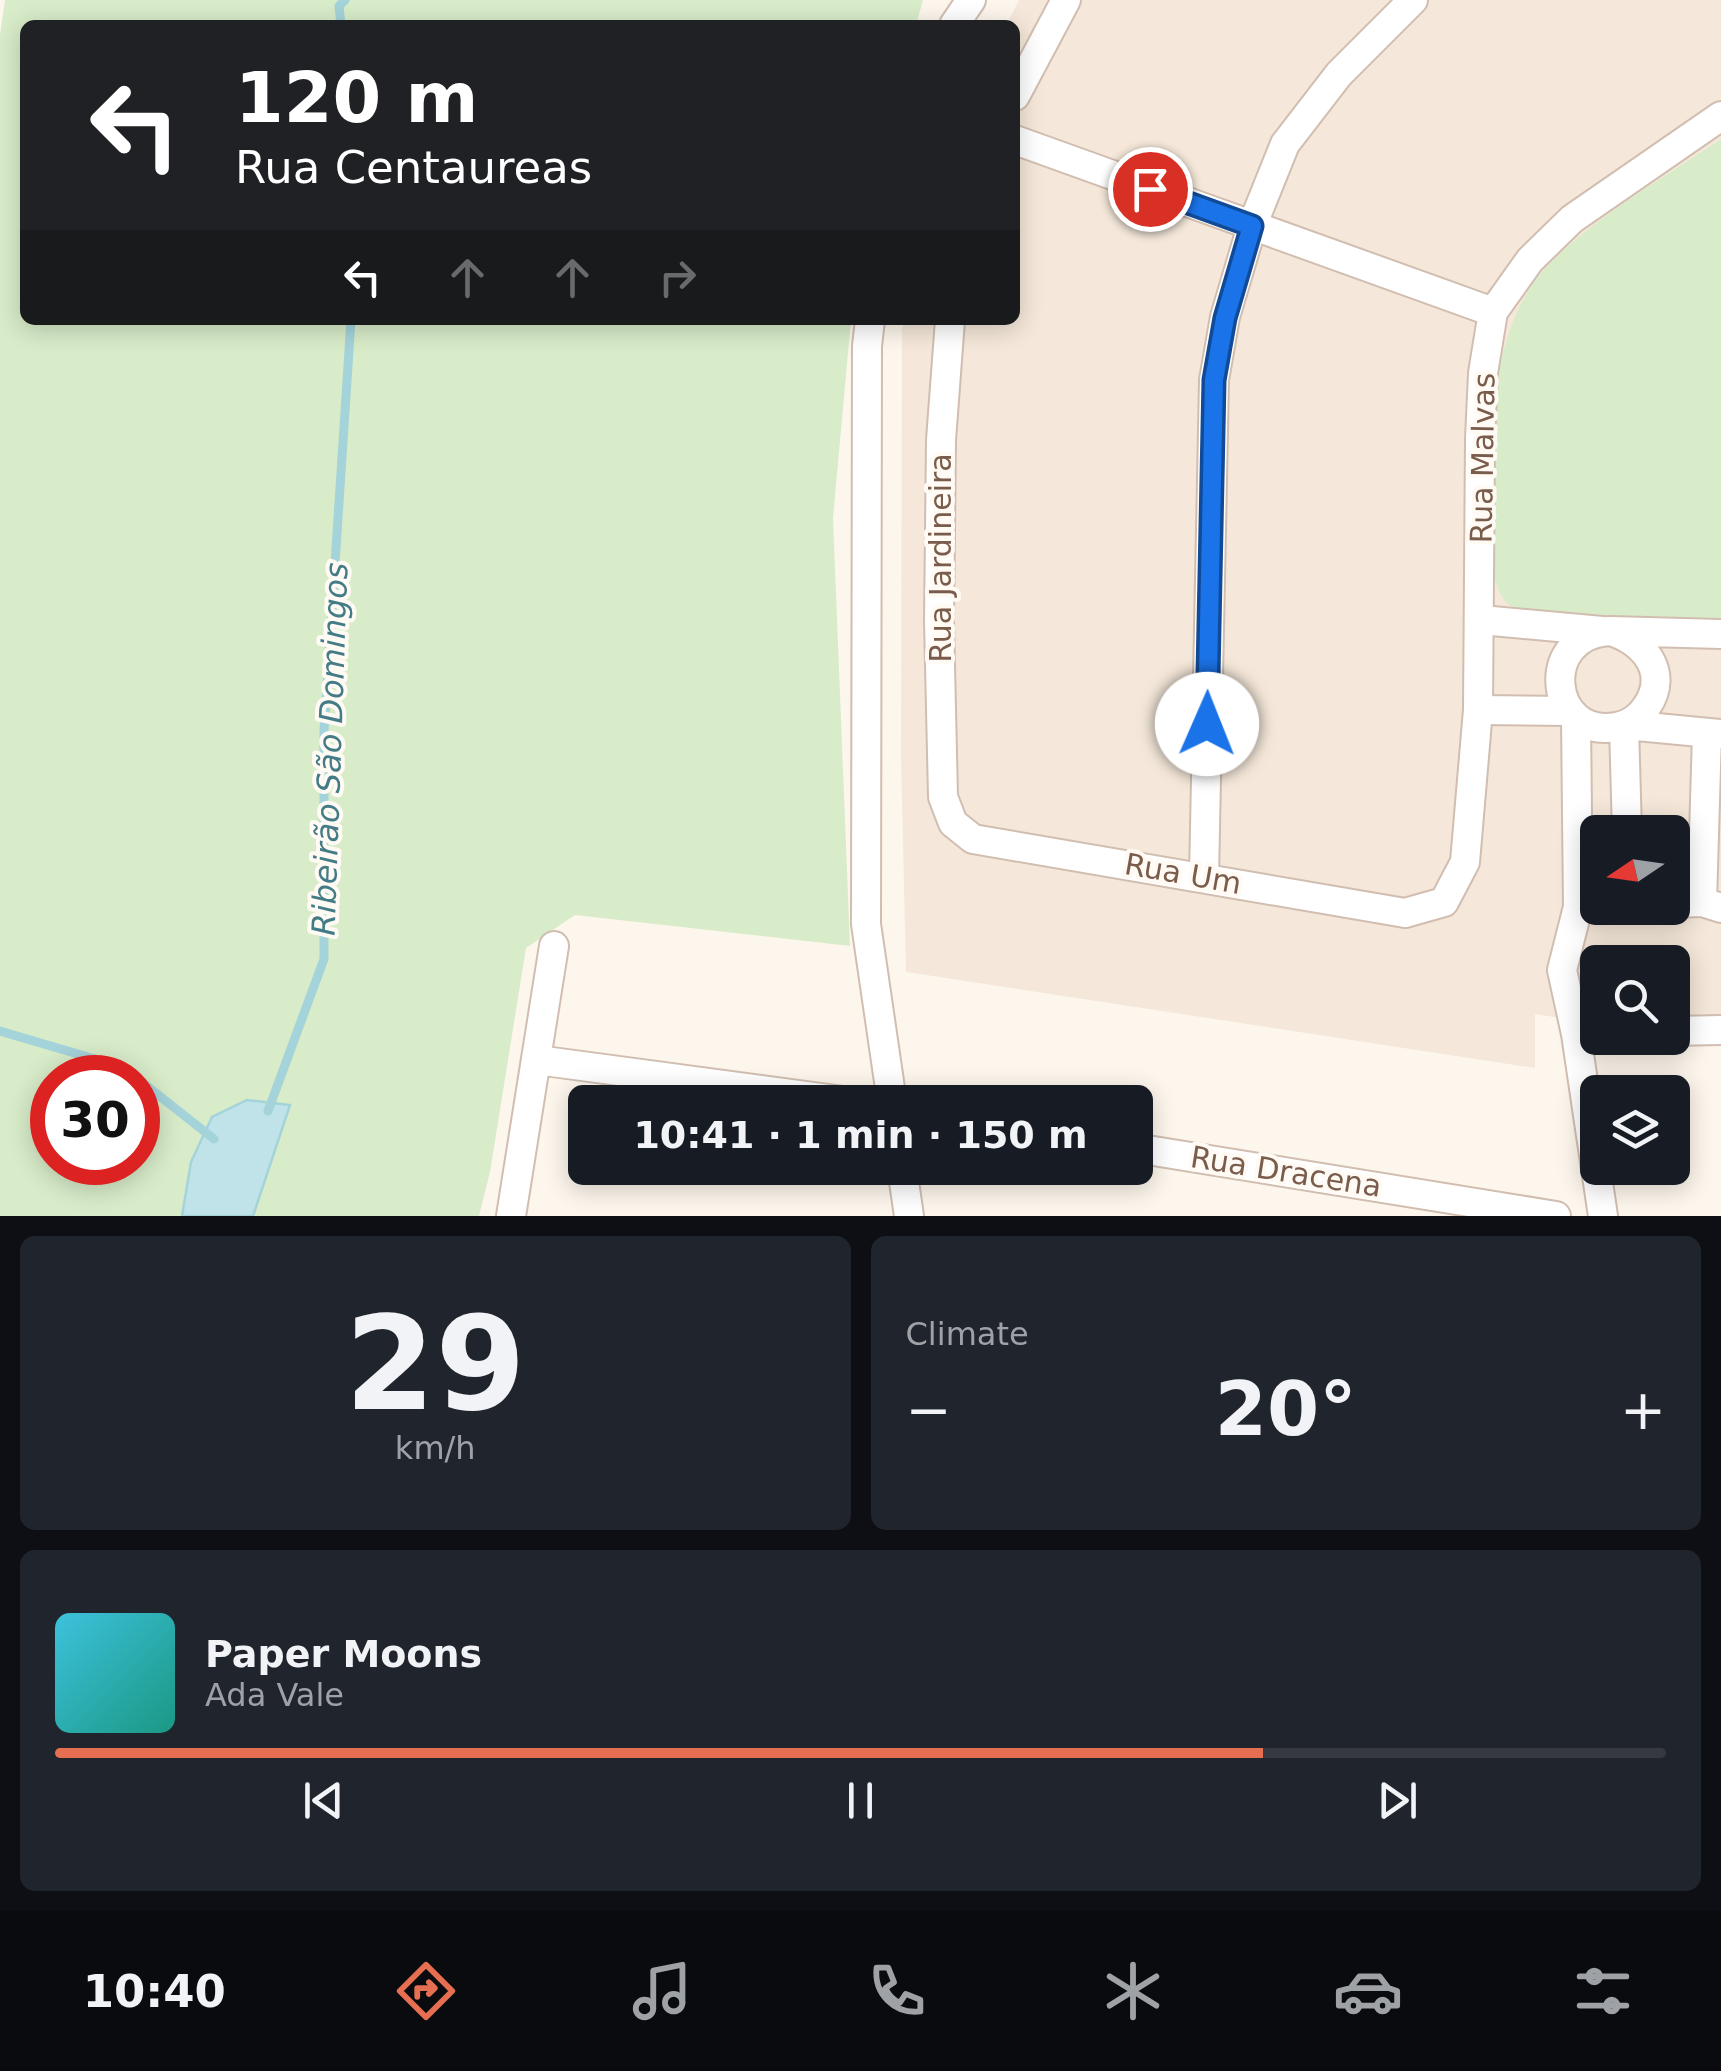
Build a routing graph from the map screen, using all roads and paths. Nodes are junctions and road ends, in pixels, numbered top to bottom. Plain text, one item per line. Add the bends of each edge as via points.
1 (1066, 0) edge
2 (1414, 0) edge
3 (1020, 87) edge
4 (1721, 116) edge
5 (1020, 142) edge
6 (1252, 226) junction
7 (1493, 312) junction
8 (869, 325) edge
9 (950, 325) edge
10 (1481, 620) junction
11 (1607, 631) junction
12 (1721, 634) edge
13 (1478, 710) junction
14 (1573, 714) junction
15 (1625, 725) junction
16 (1714, 734) edge
17 (942, 797) joint
18 (1581, 815) edge
19 (1627, 815) edge
20 (1204, 878) junction
21 (1444, 902) joint
22 (1711, 905) edge
23 (1581, 925) edge
24 (554, 946) dead end
25 (1580, 1016) edge
26 (1721, 1030) edge
27 (1690, 1031) edge
28 (1589, 1055) edge
29 (536, 1060) junction
30 (724, 1085) edge
31 (890, 1085) edge
32 (1153, 1151) edge
33 (904, 1185) edge
34 (511, 1216) edge
35 (909, 1216) edge
36 (1556, 1216) edge
37 (1603, 1216) edge

1 - 3 street
2 - 6 street via 1338,74 1285,144
4 - 7 street, Rua Malvas via 1572,220 1530,260
5 - 6 street
6 - 7 street
6 - 20 street via 1214,380
7 - 10 street, Rua Malvas via 1480,439
8 - 31 street via 866,924
9 - 17 street, Rua Jardineira via 941,440
10 - 11 street
10 - 13 street, Rua Malvas
11 - 12 street
11 - 14 street via 1586,636 1562,661 1561,696
11 - 15 street via 1643,647 1656,681 1642,714
13 - 14 street
13 - 21 street, Rua Malvas via 1465,862
14 - 15 street via 1591,726
14 - 18 street
15 - 16 street
15 - 19 street
16 - 22 street
17 - 20 street, Rua Um via 953,822 973,838
20 - 21 street, Rua Um via 1405,913
23 - 25 street via 1562,970
24 - 29 street
26 - 27 street
28 - 37 street
29 - 30 street
29 - 34 street
32 - 36 street, Rua Dracena
33 - 35 street

